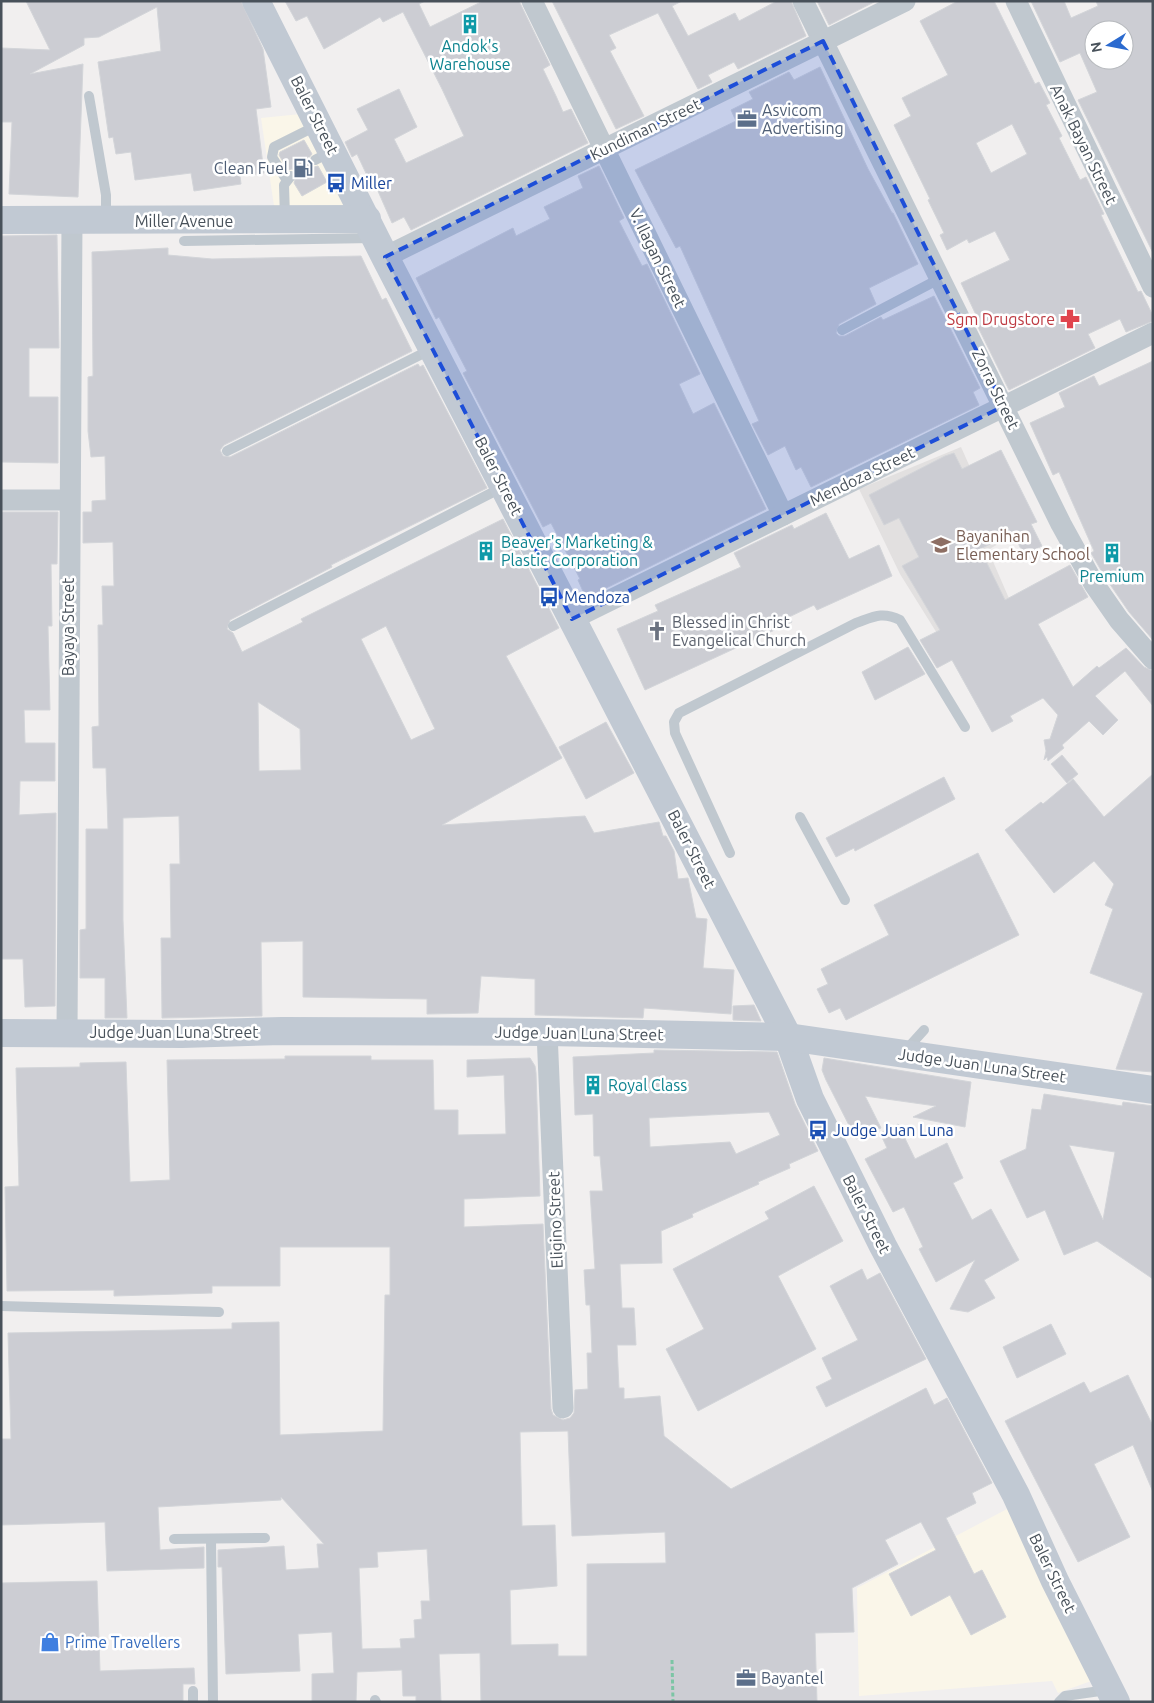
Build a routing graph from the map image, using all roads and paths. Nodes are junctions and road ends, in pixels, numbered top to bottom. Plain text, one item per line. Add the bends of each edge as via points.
1 (256, 1) edge
2 (532, 1) edge
3 (803, 1) edge
4 (905, 1) edge
5 (1016, 1) edge
6 (823, 42) junction
7 (88, 96) dead end
8 (319, 124) junction
9 (604, 149) junction
10 (1, 220) edge
11 (72, 221) junction
12 (106, 221) junction
13 (285, 221) junction
14 (376, 238) junction
15 (184, 241) dead end
16 (941, 278) junction
17 (1153, 287) edge
18 (842, 330) dead end
19 (1153, 333) edge
20 (433, 348) junction
21 (1004, 406) junction
22 (226, 451) dead end
23 (504, 487) junction
24 (1, 500) edge
25 (68, 500) junction
26 (783, 515) junction
27 (572, 619) junction
28 (233, 626) dead end
29 (1153, 659) edge
30 (964, 727) dead end
31 (800, 817) dead end
32 (730, 853) dead end
33 (845, 900) dead end
34 (924, 1030) dead end
35 (547, 1032) junction
36 (1, 1033) edge
37 (67, 1033) junction
38 (788, 1037) junction
39 (903, 1054) junction
40 (1153, 1090) edge
41 (1, 1306) edge
42 (219, 1312) dead end
43 (562, 1408) dead end
44 (265, 1538) dead end
45 (174, 1540) dead end
46 (211, 1540) junction
47 (672, 1660) dead end
48 (1113, 1696) edge
49 (213, 1702) edge
50 (674, 1702) edge
51 (1059, 1702) edge

1 - 8 street, Baler Street
2 - 9 street, V. Ilagan Street
3 - 6 street, Zorra Street
4 - 6 street, Kundiman Street
5 - 17 street, Anak Bayan Street
6 - 9 street, Kundiman Street
6 - 16 street, Zorra Street
7 - 12 lane via 106,195
8 - 13 lane via 274,148 272,157 288,178 284,185
8 - 14 street, Baler Street via 324,155
9 - 14 street, Kundiman Street
9 - 26 street, V. Ilagan Street
10 - 11 street, Miller Avenue
11 - 12 street, Miller Avenue
11 - 25 street, Bayaya Street
12 - 13 street, Miller Avenue
13 - 14 street, Miller Avenue
14 - 15 lane
14 - 20 street, Baler Street
16 - 18 lane
16 - 21 street, Zorra Street
19 - 21 street, Mendoza Street
20 - 22 lane
20 - 23 street, Baler Street
21 - 26 street, Mendoza Street
21 - 29 street, Zorra Street via 1094,584
23 - 27 street, Baler Street
23 - 28 lane
24 - 25 street
25 - 37 street, Bayaya Street
26 - 27 street, Mendoza Street
27 - 38 street, Baler Street via 708,865
30 - 32 lane via 900,620 889,614 856,624 679,713 674,722 675,733
31 - 33 lane
34 - 39 lane
35 - 37 street, Judge Juan Luna Street
35 - 38 street, Judge Juan Luna Street
35 - 43 street, Eligino Street
36 - 37 street, Judge Juan Luna Street
38 - 39 street, Judge Juan Luna Street
38 - 48 street, Baler Street via 810,1099 1016,1495
39 - 40 street, Judge Juan Luna Street
41 - 42 lane
44 - 46 lane
45 - 46 lane
46 - 49 lane
47 - 50 path
48 - 51 lane via 1065,1696

